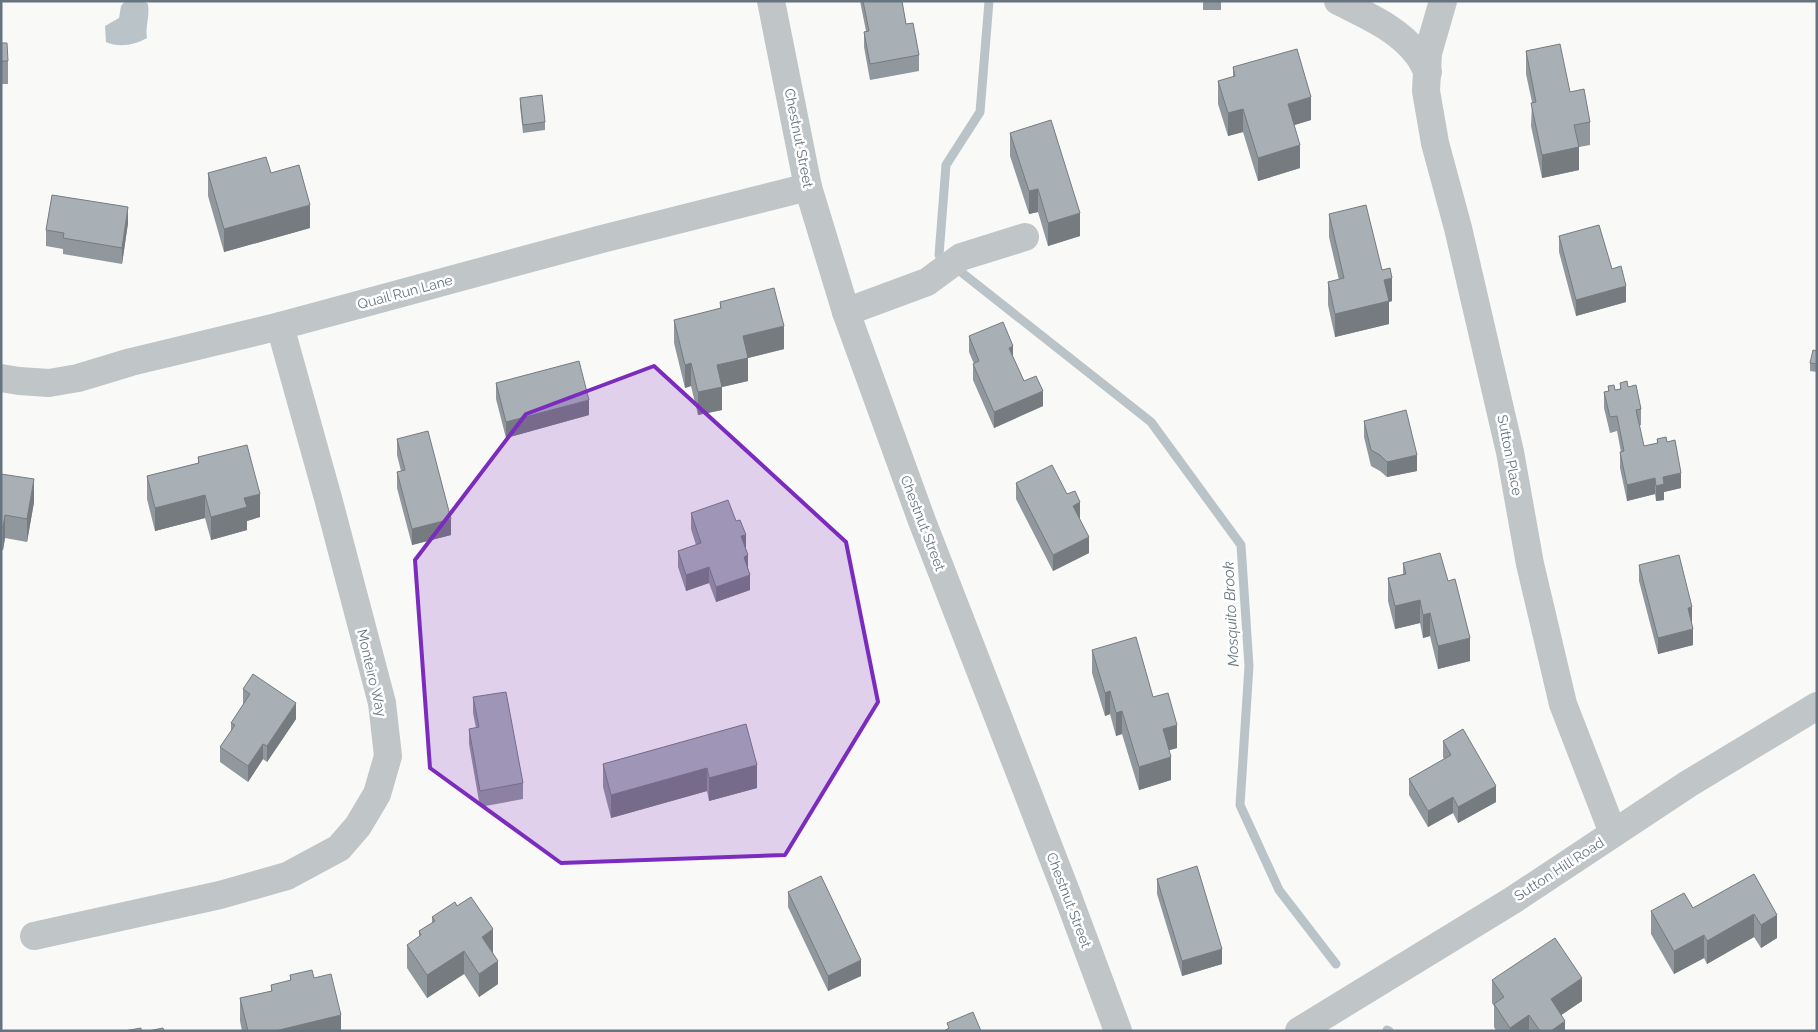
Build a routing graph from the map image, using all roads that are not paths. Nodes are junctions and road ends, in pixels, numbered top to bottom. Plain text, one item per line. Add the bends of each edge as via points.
1 (772, 1) edge
2 (1338, 1) edge
3 (1443, 1) edge
4 (1428, 72) junction
5 (808, 187) junction
6 (1025, 237) dead end
7 (846, 312) junction
8 (280, 326) junction
9 (1, 378) edge
10 (1817, 706) edge
11 (1613, 833) junction
12 (34, 936) dead end
13 (1118, 1031) edge
14 (1299, 1031) edge

1 - 5 street, Chestnut Street
2 - 4 street via 1397,35 1418,55
3 - 4 street, Sutton Place via 1428,53
4 - 11 street, Sutton Place via 1426,91 1435,144 1504,424 1530,564 1563,704
5 - 7 street, Chestnut Street
5 - 8 street, Quail Run Lane
6 - 7 street via 961,256 927,282
7 - 13 street, Chestnut Street via 922,521
8 - 9 street, Quail Run Lane via 78,378 49,383
8 - 12 street, Monteiro Way via 382,703 388,756 377,794 358,826 339,848 287,876 220,895
10 - 11 street, Sutton Hill Road
11 - 14 street, Sutton Hill Road via 1513,900

